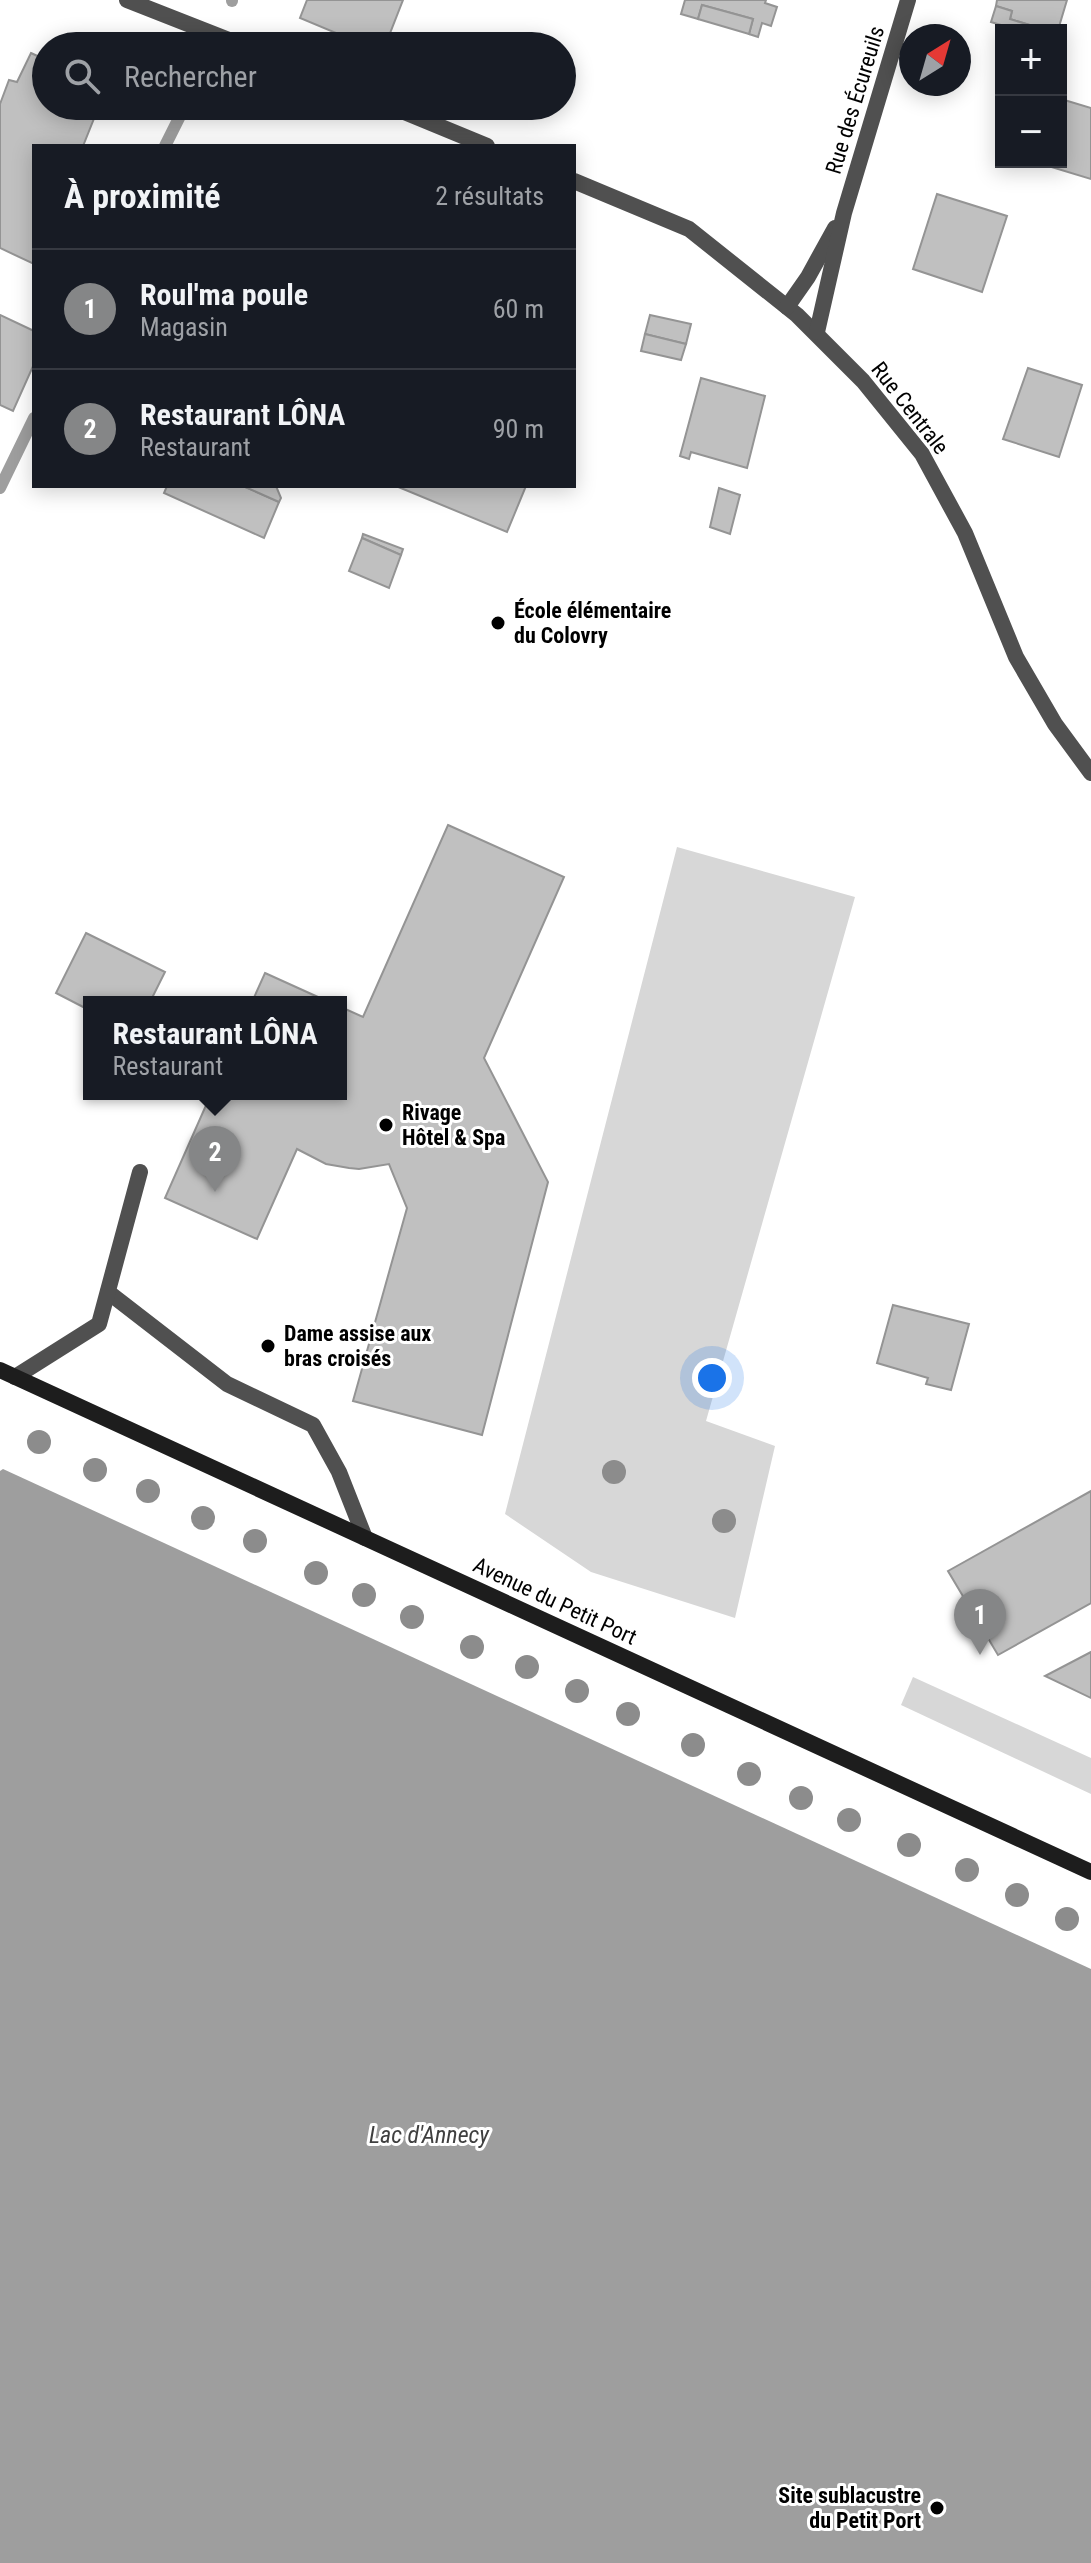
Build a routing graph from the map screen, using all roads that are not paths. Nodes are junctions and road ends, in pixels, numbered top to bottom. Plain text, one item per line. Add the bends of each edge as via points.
1 (127, 0) edge
2 (908, 0) edge
3 (208, 32) edge
4 (424, 120) edge
5 (482, 144) edge
6 (576, 182) edge
7 (844, 213) junction
8 (787, 307) junction
9 (817, 332) junction
10 (1091, 773) edge
11 (140, 1172) dead end
12 (108, 1292) junction
13 (8, 1374) edge
14 (365, 1538) junction
15 (1091, 1872) edge

1 - 3 street
2 - 7 street, Rue des Écureuils
4 - 5 street
6 - 8 street, Rue Centrale via 689,229
7 - 8 street, Rue des Écureuils
7 - 9 street, Rue des Écureuils
8 - 9 street, Rue Centrale
9 - 10 street, Rue Centrale via 922,454 965,533 1016,657
11 - 12 street
12 - 13 street via 99,1324
12 - 14 street via 227,1384 313,1425
13 - 14 main road, Avenue du Petit Port
14 - 15 main road, Avenue du Petit Port

